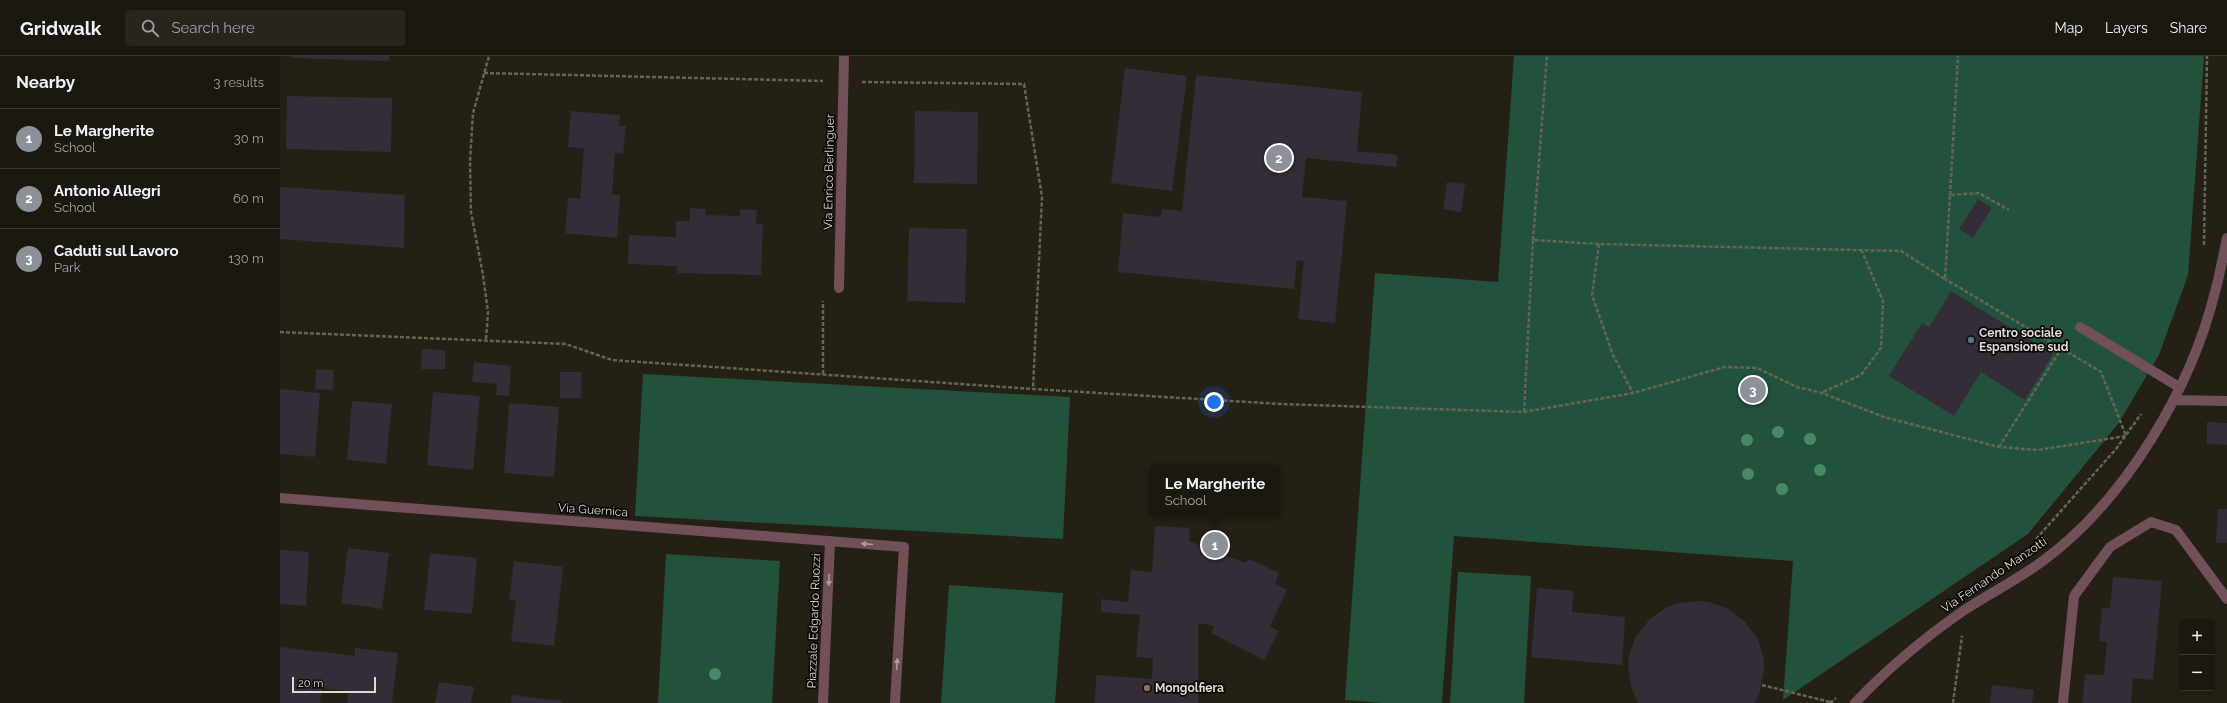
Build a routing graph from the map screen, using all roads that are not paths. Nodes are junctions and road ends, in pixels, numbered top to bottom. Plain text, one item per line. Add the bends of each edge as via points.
1 (844, 56) edge
2 (2227, 238) edge
3 (839, 288) road end
4 (2080, 327) road end
5 (2179, 387) junction
6 (2174, 400) junction
7 (2227, 401) edge
8 (280, 498) edge
9 (830, 541) junction
10 (2227, 599) edge
11 (823, 703) edge
12 (895, 703) edge
13 (1855, 703) edge
14 (2063, 703) edge

1 - 3 street, Via Enrico Berlinguer
2 - 5 street, Via Fernando Manzotti via 2215,294 2197,349
4 - 5 street
5 - 6 street, Via Fernando Manzotti
6 - 7 street
6 - 13 street, Via Fernando Manzotti via 2129,473 2098,511 2045,559 1965,610 1885,672
8 - 9 street, Via Guernica
9 -> 11 street, Piazzale Edgardo Ruozzi
12 -> 9 street, Via Guernica via 904,547
10 - 14 street via 2176,530 2151,522 2132,532 2110,547 2074,596

